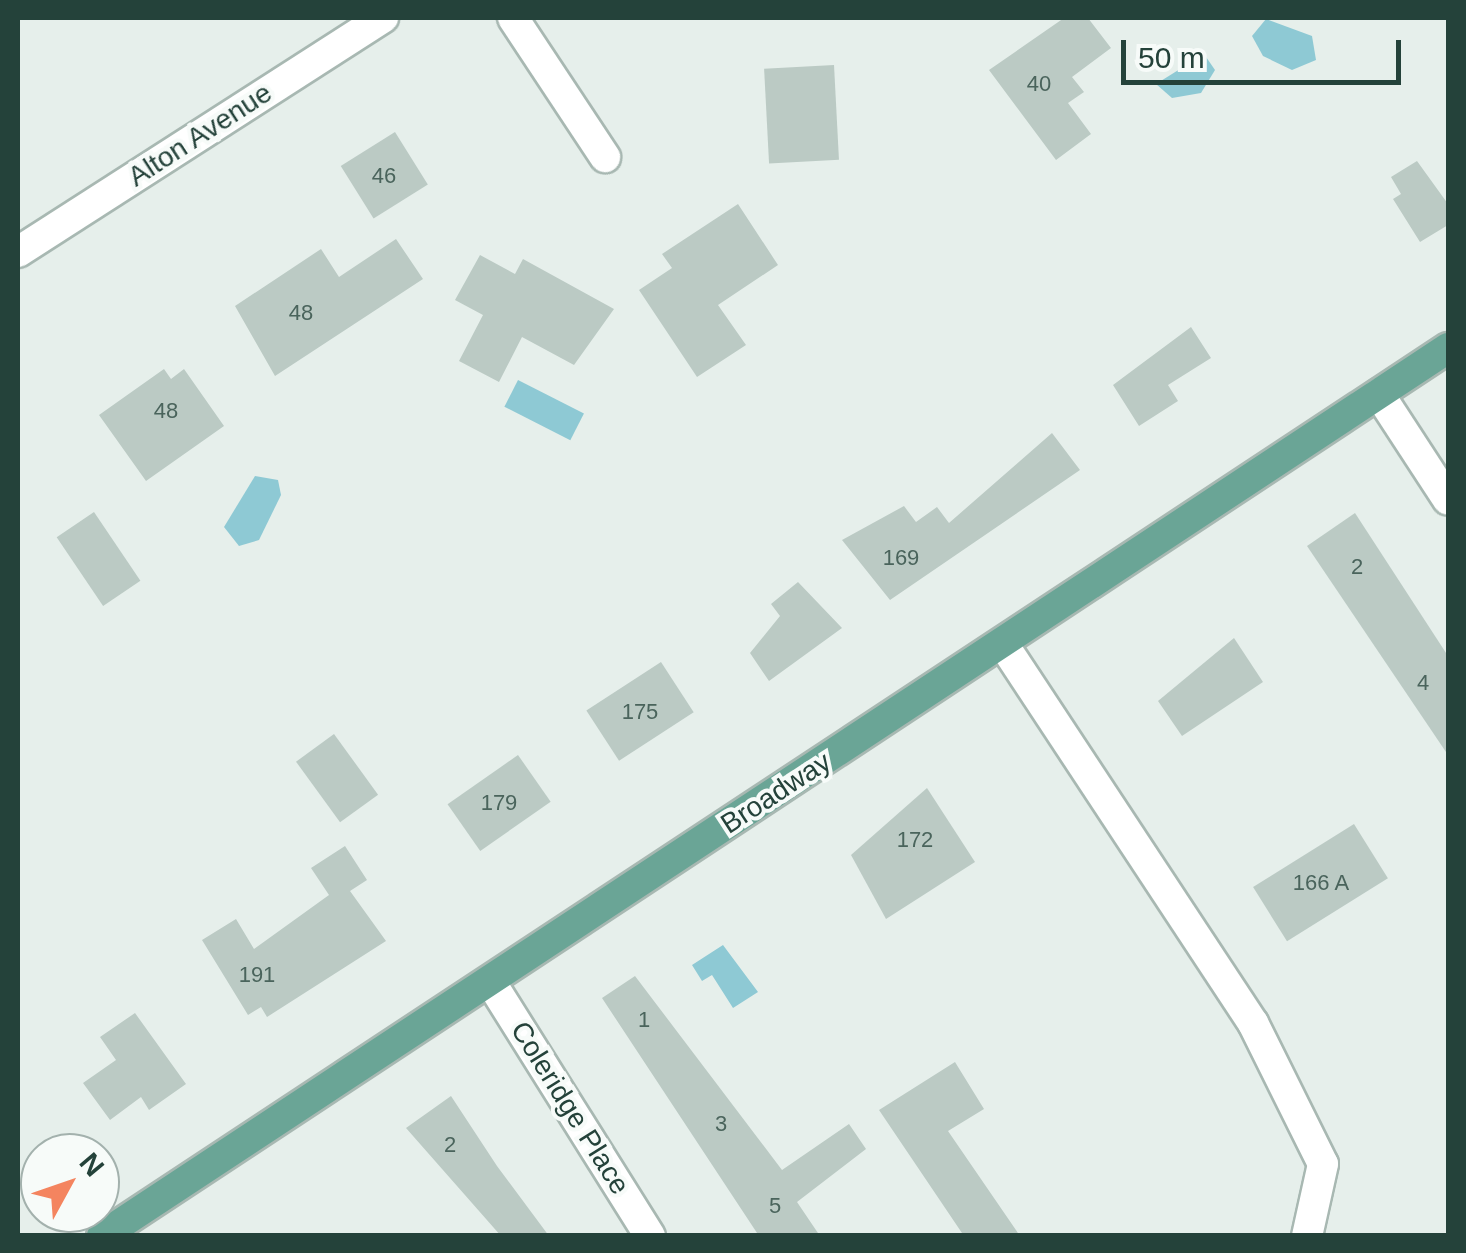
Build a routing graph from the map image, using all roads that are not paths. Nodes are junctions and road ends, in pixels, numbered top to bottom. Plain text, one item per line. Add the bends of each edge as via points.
1 (383, 18) edge
2 (513, 18) edge
3 (605, 157) dead end
4 (18, 252) edge
5 (1448, 348) edge
6 (1379, 394) junction
7 (1448, 500) edge
8 (1003, 644) junction
9 (490, 981) junction
10 (102, 1236) edge
11 (650, 1236) edge
12 (1307, 1236) edge

1 - 4 street, Alton Avenue
2 - 3 street
5 - 6 main road, Broadway
6 - 7 street
6 - 8 main road, Broadway
8 - 9 main road, Broadway
8 - 12 street via 1253,1023 1324,1164
9 - 10 main road, Broadway
9 - 11 street, Coleridge Place

